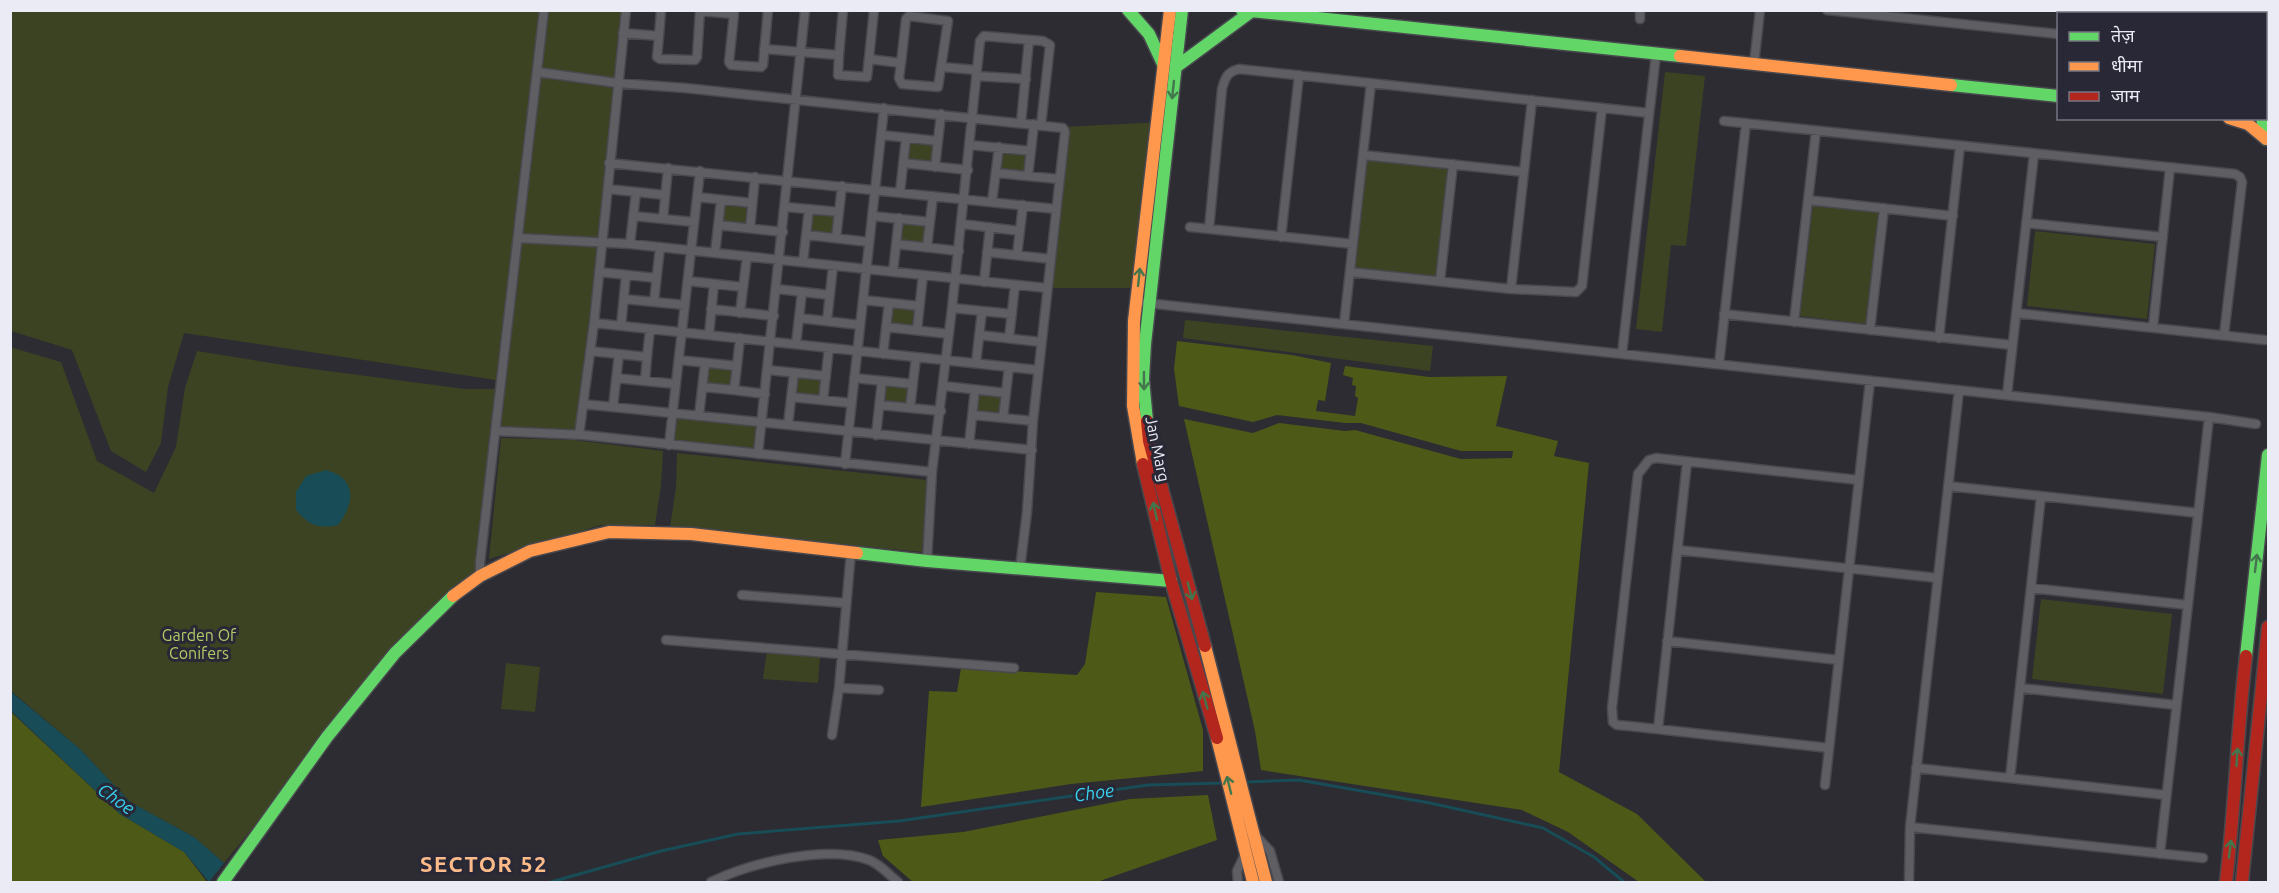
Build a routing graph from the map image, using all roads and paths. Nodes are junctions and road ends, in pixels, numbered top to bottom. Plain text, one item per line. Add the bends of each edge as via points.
1 (544, 10) edge
2 (626, 10) edge
3 (661, 10) edge
4 (768, 10) edge
5 (806, 10) edge
6 (843, 10) edge
7 (874, 10) edge
8 (1128, 10) edge
9 (1170, 10) edge
10 (1182, 10) edge
11 (1760, 10) edge
12 (1827, 10) edge
13 (700, 11) edge
14 (1247, 11) edge
15 (734, 12) edge
16 (1270, 12) edge
17 (623, 33) junction
18 (2057, 34) edge
19 (659, 36) junction
20 (1029, 40) junction
21 (764, 49) junction
22 (801, 53) junction
23 (1656, 54) junction
24 (839, 55) junction
25 (869, 59) junction
26 (901, 63) junction
27 (1754, 64) junction
28 (1170, 66) junction
29 (942, 68) junction
30 (538, 72) junction
31 (976, 73) junction
32 (1299, 75) junction
33 (1026, 79) junction
34 (617, 82) junction
35 (1371, 83) junction
36 (2057, 96) edge
37 (796, 99) junction
38 (1532, 100) junction
39 (884, 108) junction
40 (1602, 108) junction
41 (1649, 113) junction
42 (941, 114) junction
43 (973, 118) junction
44 (2235, 120) edge
45 (2262, 120) edge
46 (1724, 121) dead end
47 (1021, 123) junction
48 (1746, 123) junction
49 (1037, 125) junction
50 (1816, 131) junction
51 (881, 135) junction
52 (906, 138) junction
53 (938, 141) junction
54 (2267, 141) edge
55 (970, 144) junction
56 (1960, 146) junction
57 (999, 147) junction
58 (1031, 151) junction
59 (2034, 154) junction
60 (1363, 155) junction
61 (609, 162) junction
62 (903, 164) junction
63 (1454, 164) junction
64 (935, 167) junction
65 (668, 168) junction
66 (2170, 168) junction
67 (968, 170) junction
68 (700, 171) junction
69 (1524, 172) junction
70 (996, 173) junction
71 (1028, 176) junction
72 (755, 177) junction
73 (1059, 179) junction
74 (789, 181) junction
75 (842, 186) junction
76 (608, 189) junction
77 (875, 190) junction
78 (636, 192) junction
79 (900, 192) junction
80 (665, 195) junction
81 (933, 196) junction
82 (697, 197) junction
83 (964, 199) junction
84 (721, 200) junction
85 (1808, 200) junction
86 (992, 202) junction
87 (752, 203) junction
88 (1023, 206) junction
89 (786, 207) junction
90 (1884, 208) junction
91 (809, 209) junction
92 (1056, 209) junction
93 (839, 212) junction
94 (633, 216) junction
95 (872, 216) junction
96 (1953, 216) junction
97 (899, 218) junction
98 (663, 219) junction
99 (694, 222) junction
100 (930, 222) junction
101 (2026, 223) junction
102 (962, 224) junction
103 (718, 225) junction
104 (990, 227) junction
105 (1190, 227) dead end
106 (750, 228) junction
107 (1209, 229) junction
108 (1020, 231) junction
109 (783, 232) junction
110 (807, 235) junction
111 (1281, 237) junction
112 (2163, 237) junction
113 (518, 238) junction
114 (836, 238) junction
115 (602, 242) junction
116 (869, 242) junction
117 (630, 244) junction
118 (897, 244) junction
119 (1353, 244) junction
120 (660, 247) junction
121 (927, 247) junction
122 (691, 250) junction
123 (959, 250) junction
124 (987, 252) junction
125 (715, 253) junction
126 (1017, 255) junction
127 (747, 256) junction
128 (1051, 259) junction
129 (780, 260) junction
130 (803, 262) junction
131 (833, 266) junction
132 (866, 269) junction
133 (599, 272) junction
134 (893, 272) junction
135 (1350, 272) junction
136 (626, 275) junction
137 (923, 275) junction
138 (656, 278) junction
139 (956, 279) junction
140 (687, 281) junction
141 (1440, 281) junction
142 (984, 282) junction
143 (714, 284) junction
144 (1015, 285) junction
145 (743, 287) junction
146 (1047, 288) junction
147 (777, 289) junction
148 (1511, 289) junction
149 (802, 292) junction
150 (830, 295) junction
151 (624, 299) junction
152 (863, 300) junction
153 (654, 302) junction
154 (1137, 302) junction
155 (889, 303) junction
156 (1150, 303) junction
157 (685, 305) junction
158 (919, 306) junction
159 (952, 308) junction
160 (711, 309) junction
161 (982, 311) junction
162 (740, 312) junction
163 (2016, 313) junction
164 (1012, 314) junction
165 (1724, 314) junction
166 (774, 316) junction
167 (799, 318) junction
168 (827, 321) junction
169 (1794, 322) junction
170 (594, 323) junction
171 (1344, 324) junction
172 (860, 325) junction
173 (621, 326) junction
174 (886, 327) junction
175 (2152, 327) junction
176 (650, 329) junction
177 (917, 330) junction
178 (1870, 330) junction
179 (682, 332) junction
180 (950, 334) junction
181 (709, 335) junction
182 (980, 335) junction
183 (2224, 335) junction
184 (740, 338) junction
185 (1010, 338) junction
186 (1939, 338) junction
187 (2265, 340) dead end
188 (771, 342) junction
189 (1041, 342) junction
190 (796, 344) junction
191 (2012, 345) junction
192 (829, 348) junction
193 (1139, 349) junction
194 (590, 351) junction
195 (857, 351) junction
196 (619, 354) junction
197 (883, 354) junction
198 (1622, 354) junction
199 (647, 357) junction
200 (916, 357) junction
201 (679, 360) junction
202 (946, 360) junction
203 (705, 363) junction
204 (976, 363) junction
205 (1719, 364) junction
206 (737, 366) junction
207 (1009, 367) junction
208 (768, 370) junction
209 (1038, 370) junction
210 (794, 373) junction
211 (826, 376) junction
212 (616, 378) junction
213 (854, 378) junction
214 (645, 381) junction
215 (882, 381) junction
216 (1870, 381) junction
217 (676, 384) junction
218 (913, 384) junction
219 (703, 387) junction
220 (944, 387) junction
221 (734, 390) junction
222 (975, 390) junction
223 (1959, 390) junction
224 (765, 393) junction
225 (1006, 393) junction
226 (2007, 395) junction
227 (791, 397) junction
228 (823, 400) junction
229 (851, 403) junction
230 (583, 404) junction
231 (880, 405) junction
232 (613, 407) junction
233 (910, 408) junction
234 (941, 411) junction
235 (673, 413) junction
236 (972, 415) junction
237 (699, 416) junction
238 (2209, 417) junction
239 (1004, 418) junction
240 (1033, 421) junction
241 (762, 422) junction
242 (2256, 424) dead end
243 (788, 425) junction
244 (496, 431) junction
245 (848, 432) junction
246 (579, 435) junction
247 (876, 435) junction
248 (936, 440) junction
249 (969, 444) junction
250 (669, 445) junction
251 (1032, 450) junction
252 (758, 454) junction
253 (2268, 455) edge
254 (1688, 462) junction
255 (845, 464) junction
256 (932, 472) junction
257 (1859, 480) junction
258 (1948, 486) junction
259 (2042, 496) junction
260 (2198, 513) junction
261 (1678, 550) junction
262 (851, 552) junction
263 (927, 561) junction
264 (1020, 568) junction
265 (1849, 569) junction
266 (480, 576) junction
267 (1938, 578) junction
268 (1171, 581) junction
269 (2031, 588) junction
270 (742, 595) dead end
271 (846, 603) junction
272 (2188, 605) junction
273 (2268, 627) edge
274 (666, 640) dead end
275 (1667, 641) junction
276 (842, 655) junction
277 (1839, 660) junction
278 (1014, 668) dead end
279 (839, 688) junction
280 (2020, 688) junction
281 (879, 690) dead end
282 (2176, 705) junction
283 (1658, 729) junction
284 (832, 735) dead end
285 (1829, 748) junction
286 (1228, 755) junction
287 (1916, 768) junction
288 (2010, 778) junction
289 (1825, 785) dead end
290 (2166, 795) junction
291 (1242, 813) junction
292 (1910, 828) junction
293 (1254, 834) junction
294 (1246, 852) junction
295 (2160, 854) junction
296 (2203, 858) dead end
297 (223, 882) edge
298 (711, 882) edge
299 (898, 882) edge
300 (1238, 882) edge
301 (1253, 882) edge
302 (1266, 882) edge
303 (1279, 882) edge
304 (1909, 882) edge
305 (2226, 882) edge
306 (2242, 882) edge

1 - 30 street
2 - 17 street
3 - 19 street
4 - 21 street
5 - 22 street
6 - 24 street
7 - 25 street
8 - 28 main road
9 - 28 main road, Jan Marg
10 - 28 main road
11 - 27 street
12 - 18 street
13 - 15 street
13 - 19 street via 695,60 657,57
14 - 16 main road
14 - 28 main road
15 - 21 street via 730,64 762,66
16 - 23 main road
17 - 19 street
17 - 34 street
20 - 31 street via 984,36
20 - 33 street
20 - 49 street via 1043,41 1051,48
21 - 22 street
22 - 24 street
22 - 37 street
23 - 27 main road
23 - 41 street
24 - 25 street via 840,76 865,79
25 - 26 street
26 - 29 street via 902,84 938,87
26 - 29 street via 906,20 912,15 948,21
27 - 36 main road
154 -> 28 main road, Jan Marg
28 -> 156 main road, Jan Marg
29 - 31 street
30 - 34 street
30 - 113 street
31 - 33 street
31 - 43 street
32 - 35 street
32 - 107 street via 1239,69 1225,77
32 - 111 street
33 - 47 street
34 - 37 street
34 - 61 street
35 - 38 street
35 - 60 street
37 - 39 street
37 - 74 street
38 - 40 street
38 - 69 street
39 - 42 street
39 - 51 street
40 - 41 street
40 - 148 street via 1582,286 1576,292
41 - 198 street
42 - 43 street
42 - 53 street
43 - 47 street
43 - 55 street
44 - 54 main road via 2248,124
45 - 54 main road
46 - 48 street
47 - 49 street
48 - 50 street
48 - 165 street
49 - 58 street
49 - 73 street via 1065,130
50 - 56 street
50 - 85 street
51 - 52 street
51 - 77 street
52 - 53 street
52 - 62 street
53 - 64 street
55 - 57 street
55 - 67 street
56 - 59 street
56 - 96 street
57 - 58 street
57 - 70 street
58 - 71 street
59 - 66 street
59 - 101 street
60 - 63 street
60 - 119 street
61 - 65 street
61 - 76 street
62 - 64 street
62 - 79 street
63 - 69 street
63 - 141 street
64 - 67 street
65 - 68 street
65 - 80 street
66 - 112 street
66 - 183 street via 2235,174 2242,182
67 - 83 street
68 - 72 street
68 - 82 street
69 - 148 street
70 - 71 street
70 - 86 street
71 - 73 street
72 - 74 street
72 - 87 street
73 - 92 street
74 - 75 street
74 - 89 street
75 - 77 street
75 - 93 street
76 - 78 street
76 - 115 street
77 - 79 street
77 - 95 street
78 - 80 street
78 - 94 street
79 - 81 street
80 - 98 street
81 - 83 street
81 - 100 street
82 - 84 street
82 - 99 street
83 - 86 street
83 - 102 street
84 - 87 street
84 - 103 street
85 - 90 street
85 - 169 street
86 - 88 street
87 - 106 street
88 - 92 street
88 - 108 street
89 - 91 street
89 - 109 street
90 - 96 street
90 - 178 street
91 - 93 street
91 - 110 street
92 - 128 street
93 - 114 street
94 - 98 street
94 - 117 street
95 - 97 street
95 - 116 street
96 - 186 street
97 - 100 street
97 - 118 street
98 - 99 street
99 - 122 street
100 - 121 street
101 - 112 street
101 - 163 street
102 - 104 street
102 - 123 street
103 - 106 street
103 - 125 street
104 - 108 street
104 - 124 street
105 - 107 street
106 - 109 street
107 - 111 street
108 - 126 street
109 - 129 street
110 - 114 street
110 - 130 street
111 - 119 street
112 - 175 street
113 - 115 street
113 - 244 street
114 - 116 street
115 - 117 street
115 - 133 street
116 - 132 street
117 - 120 street
118 - 121 street
118 - 134 street
119 - 135 street
120 - 122 street
120 - 138 street
121 - 123 street
122 - 125 street
122 - 140 street
123 - 139 street
124 - 126 street
124 - 142 street
125 - 127 street
126 - 128 street
127 - 129 street
127 - 145 street
128 - 146 street
129 - 130 street
129 - 147 street
130 - 131 street
131 - 132 street
131 - 150 street
132 - 134 street
132 - 152 street
133 - 136 street
133 - 170 street
134 - 137 street
135 - 141 street
135 - 171 street
136 - 138 street
136 - 151 street
137 - 139 street
137 - 158 street
138 - 153 street
139 - 142 street
139 - 159 street
140 - 143 street
140 - 157 street
141 - 148 street
142 - 144 street
143 - 145 street
143 - 160 street
144 - 146 street
144 - 164 street
145 - 162 street
146 - 189 street
147 - 149 street
147 - 166 street
149 - 150 street
149 - 167 street
150 - 168 street
151 - 153 street
151 - 173 street
152 - 155 street
152 - 172 street
153 - 157 street
154 - 156 street
154 - 193 main road, Jan Marg
155 - 158 street
155 - 174 street
156 - 171 street
156 - 193 main road, Jan Marg
157 - 179 street
158 - 177 street
159 - 161 street
159 - 180 street
160 - 162 street
160 - 181 street
161 - 164 street
161 - 182 street
162 - 166 street
163 - 175 street
163 - 191 street
164 - 185 street
165 - 169 street
165 - 205 street
166 - 188 street
167 - 168 street
167 - 190 street
168 - 172 street
169 - 178 street
170 - 173 street
170 - 194 street
171 - 198 street
172 - 195 street
173 - 176 street
174 - 177 street
174 - 197 street
175 - 183 street
176 - 179 street
176 - 199 street
177 - 180 street
178 - 186 street
179 - 181 street
179 - 201 street
180 - 202 street
181 - 184 street
182 - 185 street
182 - 204 street
183 - 187 street
184 - 188 street
184 - 206 street
185 - 189 street
186 - 191 street
188 - 190 street
188 - 208 street
189 - 209 street
190 - 192 street
191 - 226 street
192 - 195 street
192 - 211 street
268 -> 193 main road, Jan Marg via 1137,436 1133,406
193 -> 286 main road, Jan Marg via 1149,441
194 - 196 street
194 - 230 street
195 - 197 street
195 - 213 street
196 - 199 street
196 - 212 street
197 - 200 street
198 - 205 street
199 - 214 street
200 - 202 street
200 - 218 street
201 - 203 street
201 - 217 street
202 - 204 street
202 - 220 street
203 - 206 street
203 - 219 street
204 - 207 street
205 - 216 street
206 - 221 street
207 - 209 street
207 - 225 street
208 - 210 street
208 - 224 street
209 - 240 street
210 - 211 street
210 - 227 street
211 - 228 street
212 - 214 street
212 - 232 street
213 - 215 street
213 - 229 street
214 - 217 street
215 - 218 street
215 - 231 street
216 - 223 street
216 - 257 street
217 - 235 street
218 - 233 street
219 - 221 street
219 - 237 street
220 - 222 street
220 - 234 street
221 - 224 street
222 - 225 street
222 - 236 street
223 - 226 street
223 - 258 street
224 - 241 street
225 - 239 street
226 - 238 street
227 - 228 street
227 - 243 street
228 - 229 street
229 - 245 street
230 - 232 street
230 - 246 street
231 - 233 street
231 - 247 street
232 - 235 street
233 - 234 street
234 - 248 street
235 - 237 street
235 - 250 street
236 - 239 street
236 - 249 street
237 - 241 street
238 - 242 street
238 - 260 street
239 - 240 street
240 - 251 street
241 - 243 street
241 - 252 street
243 - 245 street
244 - 246 street
244 - 266 street
245 - 247 street
245 - 255 street
246 - 250 street
247 - 248 street
248 - 249 street
248 - 256 street
249 - 251 street
250 - 252 street
251 - 264 street
252 - 255 street
305 -> 253 main road via 2238,724
254 - 257 street
254 - 261 street
254 - 283 street via 1656,458 1648,460 1638,474 1612,718 1617,725
255 - 256 street
256 - 263 street
257 - 265 street
258 - 259 street
258 - 267 street
259 - 260 street
259 - 269 street
260 - 272 street
261 - 265 street
261 - 275 street
262 - 263 main road
262 - 266 main road via 692,534 609,532 530,551
262 - 271 street
263 - 264 main road
264 - 268 main road
265 - 267 street
265 - 277 street
266 - 297 main road via 446,600 395,653 327,737
267 - 287 street
286 -> 268 main road, Jan Marg
269 - 272 street
269 - 280 street
270 - 271 street
271 - 276 street
272 - 282 street
273 - 306 main road
274 - 276 street
275 - 277 street
275 - 283 street
276 - 278 street
276 - 279 street
277 - 285 street
279 - 281 street
279 - 284 street
280 - 282 street
280 - 288 street
282 - 290 street
283 - 285 street
285 - 289 street
286 - 291 main road, Jan Marg
287 - 288 street
287 - 292 street
288 - 290 street
290 - 295 street
291 - 293 main road, Jan Marg
291 - 294 main road, Jan Marg
292 - 295 street
292 - 304 street
293 - 302 main road, Jan Marg
293 - 303 street via 1270,851
294 - 300 street via 1237,870
294 - 301 main road, Jan Marg
295 - 296 street
298 - 299 street via 747,868 804,855 869,860

